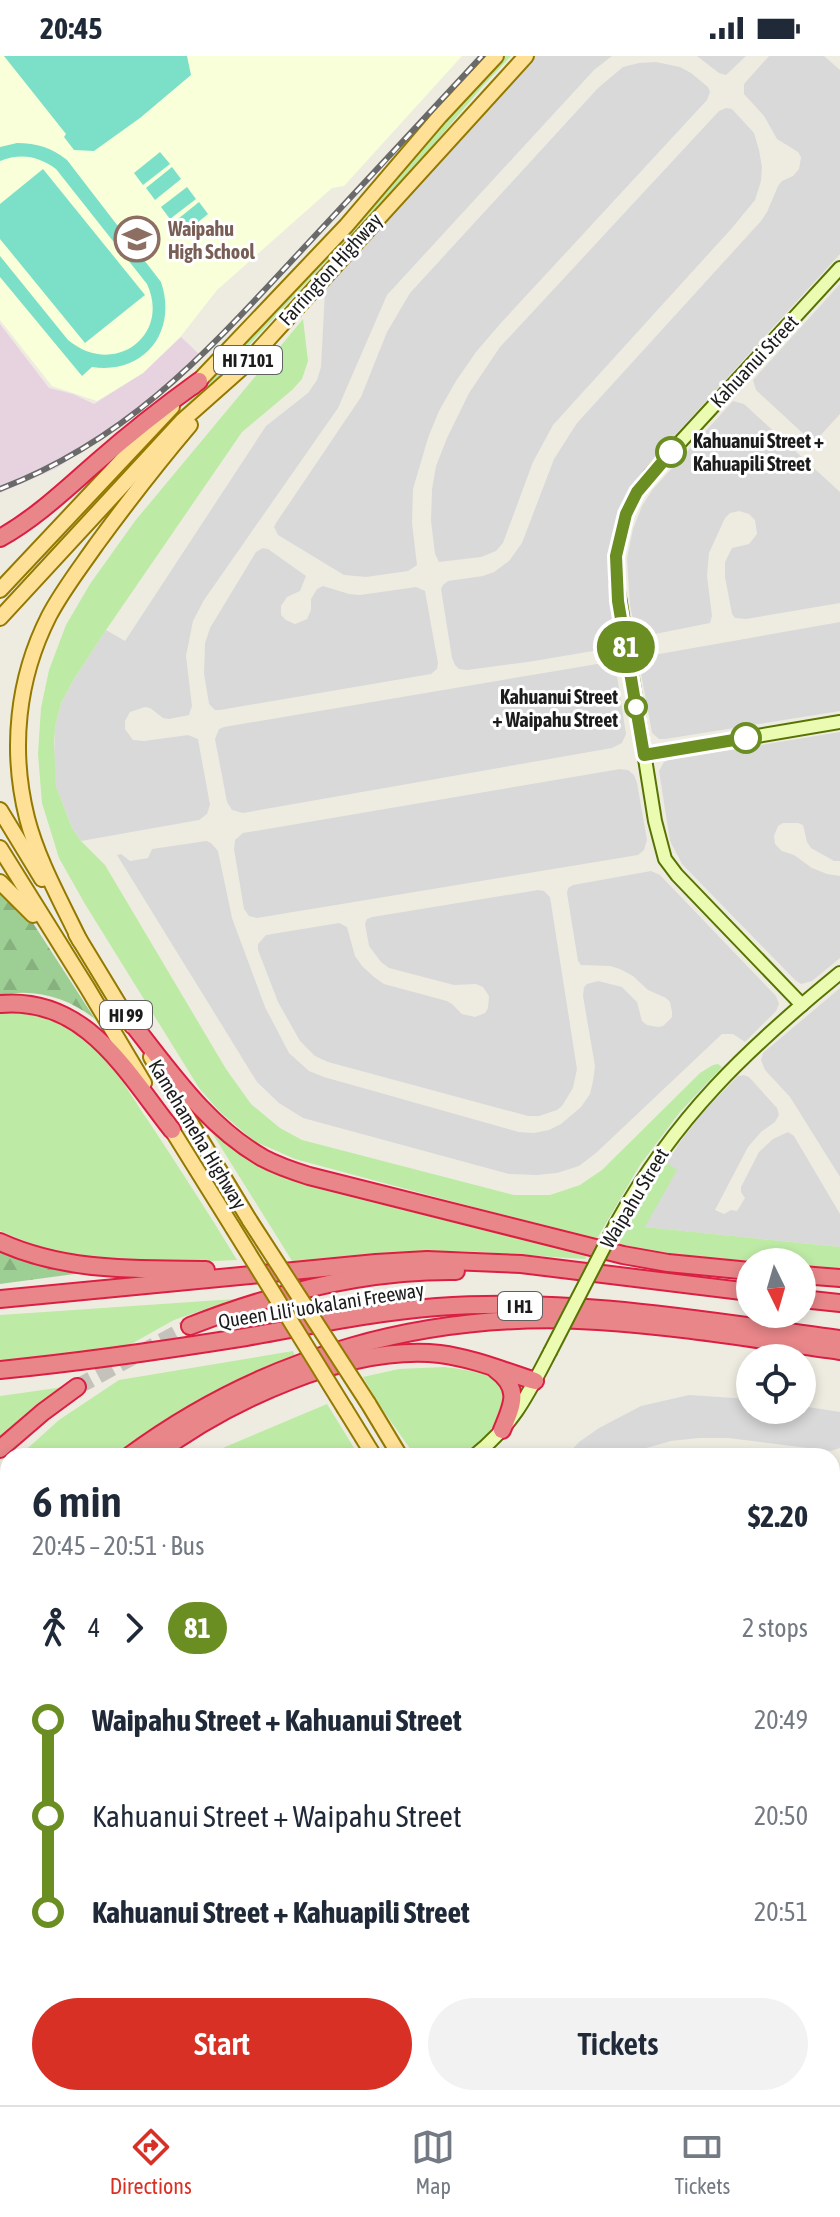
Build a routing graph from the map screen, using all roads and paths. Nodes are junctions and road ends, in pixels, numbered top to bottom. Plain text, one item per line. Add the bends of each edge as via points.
1 (496, 56) edge
2 (526, 56) edge
3 (840, 268) edge
4 (244, 366) junction
5 (199, 381) junction
6 (0, 538) edge
7 (0, 590) edge
8 (0, 618) edge
9 (840, 722) edge
10 (644, 755) junction
11 (0, 810) edge
12 (0, 848) edge
13 (0, 882) edge
14 (80, 941) junction
15 (840, 973) edge
16 (88, 989) junction
17 (0, 1004) edge
18 (802, 1005) junction
19 (127, 1017) junction
20 (172, 1130) junction
21 (0, 1242) edge
22 (736, 1270) edge
23 (288, 1272) junction
24 (605, 1275) junction
25 (816, 1276) edge
26 (840, 1278) edge
27 (736, 1290) edge
28 (0, 1299) edge
29 (816, 1300) edge
30 (840, 1303) edge
31 (190, 1326) tunnel mouth
32 (840, 1339) edge
33 (840, 1351) edge
34 (147, 1354) junction
35 (493, 1368) junction
36 (0, 1370) edge
37 (0, 1381) edge
38 (535, 1381) junction
39 (77, 1387) tunnel mouth
40 (502, 1430) junction
41 (1, 1448) edge
42 (141, 1448) edge
43 (166, 1448) edge
44 (369, 1448) edge
45 (395, 1448) edge
46 (483, 1448) edge

1 - 5 main road, Farrington Highway / HI 7101
2 - 4 main road, Farrington Highway / HI 7101
3 - 10 street, Kahuanui Street via 650,475 626,514 616,578
4 - 8 main road, Farrington Highway / HI 7101 via 182,421
4 - 14 main road via 196,416 115,518 65,589 29,665 17,738 21,792 35,842
5 - 6 highway
5 - 7 main road, Farrington Highway / HI 7101
9 - 10 street
10 - 18 street, Kahuanui Street via 665,859
11 - 14 main road, Kamehameha Highway / HI 99
12 - 16 main road
13 - 16 main road, HI 99 via 25,905
14 - 19 main road, Kamehameha Highway / HI 99
15 - 18 street, Waipahu Street
16 - 20 main road, Kamehameha Highway / HI 99
17 - 20 highway via 47,1008 89,1030
18 - 38 street, Waipahu Street, bridge via 703,1099 653,1162
19 - 22 highway via 212,1119 283,1167 623,1255
19 - 45 main road, Kamehameha Highway / HI 99, bridge
20 - 44 main road, Kamehameha Highway / HI 99, bridge
21 - 23 highway via 45,1259 104,1269
23 - 24 highway, Queen Liliʻuokalani Freeway / I H1 via 427,1260
23 - 28 highway, Queen Liliʻuokalani Freeway / I H1
24 - 27 highway, Queen Liliʻuokalani Freeway / I H1
24 - 31 highway via 446,1271 348,1280 248,1304
25 - 26 highway
29 - 30 highway
32 - 34 highway, Queen Liliʻuokalani Freeway / I H1 via 627,1312 494,1305 391,1311
33 - 42 highway via 598,1321 445,1325 372,1340 281,1370 210,1403
34 - 36 highway, Queen Liliʻuokalani Freeway / I H1
34 - 37 highway
35 - 38 highway
35 - 40 highway via 507,1380 513,1397
35 - 43 highway via 440,1354 361,1359 245,1402
38 - 40 street, Waipahu Street
39 - 41 highway
40 - 46 street, Waipahu Street

